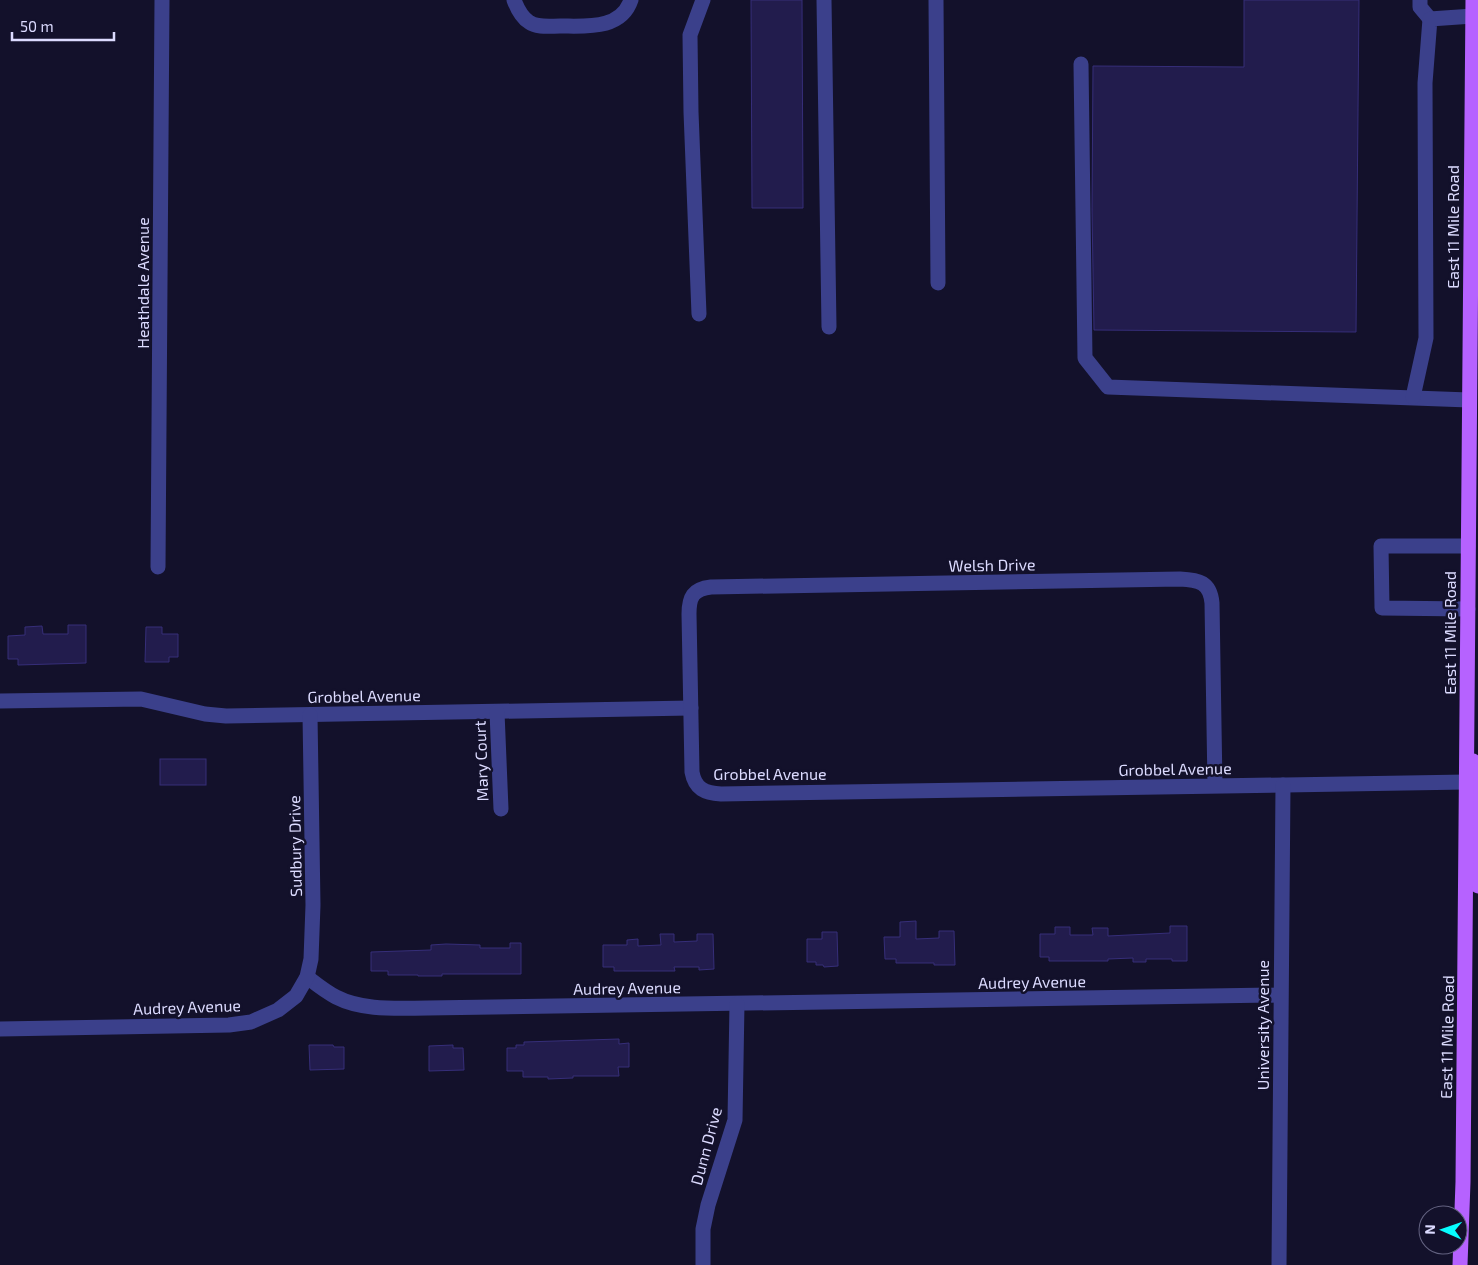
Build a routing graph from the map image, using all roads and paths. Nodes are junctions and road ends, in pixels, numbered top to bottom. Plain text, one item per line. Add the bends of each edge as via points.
1 (162, 0) edge
2 (514, 0) edge
3 (631, 0) edge
4 (703, 0) edge
5 (824, 0) edge
6 (936, 0) edge
7 (1420, 0) edge
8 (1473, 0) edge
9 (1473, 16) junction
10 (1430, 19) junction
11 (1082, 64) dead end
12 (938, 283) dead end
13 (699, 314) dead end
14 (829, 327) dead end
15 (1413, 398) junction
16 (1470, 400) junction
17 (1468, 546) junction
18 (158, 567) dead end
19 (1468, 609) junction
20 (0, 701) edge
21 (690, 708) junction
22 (497, 712) junction
23 (310, 715) junction
24 (1468, 730) junction
25 (1466, 782) junction
26 (1283, 784) junction
27 (1215, 786) junction
28 (501, 809) dead end
29 (1478, 886) edge
30 (1478, 955) edge
31 (1465, 966) junction
32 (307, 977) junction
33 (1280, 995) junction
34 (737, 1004) junction
35 (0, 1029) edge
36 (703, 1265) edge
37 (1279, 1265) edge
38 (1460, 1265) edge

1 - 18 street, Heathdale Avenue
2 - 3 street via 530,23 543,26 603,25 622,15
4 - 13 street via 690,35
5 - 14 street
6 - 12 street
7 - 10 street via 1420,7
8 - 9 main road, East 11 Mile Road
9 - 10 street
9 - 16 main road, East 11 Mile Road
10 - 15 street via 1425,83 1426,338
11 - 15 street via 1085,358 1108,387
15 - 16 street
16 - 17 main road, East 11 Mile Road
17 - 19 main road, East 11 Mile Road
17 - 19 street via 1381,546 1382,608
19 - 24 main road, East 11 Mile Road
20 - 23 street, Grobbel Avenue via 141,699 215,716
21 - 22 street, Grobbel Avenue
21 - 27 street, Grobbel Avenue via 692,777 698,788 711,793
21 - 27 street, Welsh Drive via 689,605 691,597 702,588 1193,580 1206,585 1212,603
22 - 23 street, Grobbel Avenue
22 - 28 street, Mary Court
23 - 32 street, Sudbury Drive via 313,905
24 - 25 main road, East 11 Mile Road
24 - 29 main road via 1477,782
25 - 26 street, Grobbel Avenue
25 - 31 main road, East 11 Mile Road
26 - 27 street, Grobbel Avenue
26 - 33 street, University Avenue
30 - 31 main road
31 - 38 main road, East 11 Mile Road
32 - 34 street, Audrey Avenue via 335,997 354,1004 379,1007
32 - 35 street, Audrey Avenue via 296,996 278,1010 251,1022
33 - 34 street, Audrey Avenue
33 - 37 street, University Avenue
34 - 36 street, Dunn Drive via 735,1120 708,1205

